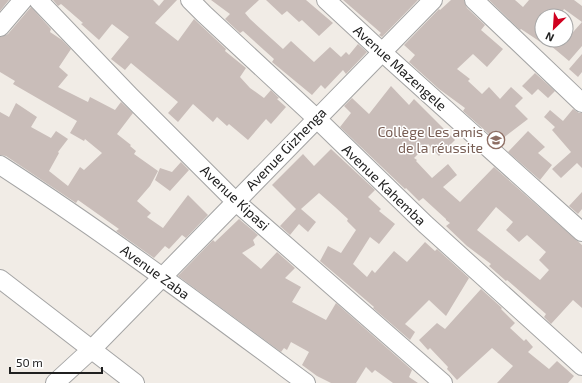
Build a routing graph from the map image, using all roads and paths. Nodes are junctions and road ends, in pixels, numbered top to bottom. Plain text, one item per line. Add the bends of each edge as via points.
1 (23, 0) edge
2 (38, 0) edge
3 (190, 0) edge
4 (326, 0) edge
5 (433, 0) edge
6 (474, 0) edge
7 (0, 27) edge
8 (382, 52) junction
9 (582, 103) edge
10 (316, 118) junction
11 (0, 165) edge
12 (236, 201) junction
13 (582, 232) edge
14 (162, 276) junction
15 (0, 280) edge
16 (92, 349) junction
17 (582, 366) edge
18 (55, 383) edge
19 (136, 383) edge
20 (306, 383) edge
21 (443, 383) edge

1 - 7 street
2 - 12 street, Avenue Kipasi
3 - 10 street, Avenue Kahemba
4 - 8 street, Avenue Mazengele
5 - 8 street, Avenue Gizhenga
6 - 9 street
8 - 10 street, Avenue Gizhenga
8 - 13 street, Avenue Mazengele
10 - 12 street, Avenue Gizhenga
10 - 17 street, Avenue Kahemba via 425,224
11 - 14 street, Avenue Zaba
12 - 14 street, Avenue Gizhenga
12 - 21 street, Avenue Kipasi
14 - 16 street, Avenue Gizhenga
14 - 20 street, Avenue Zaba
15 - 16 street
16 - 18 street, Avenue Gizhenga
16 - 19 street

